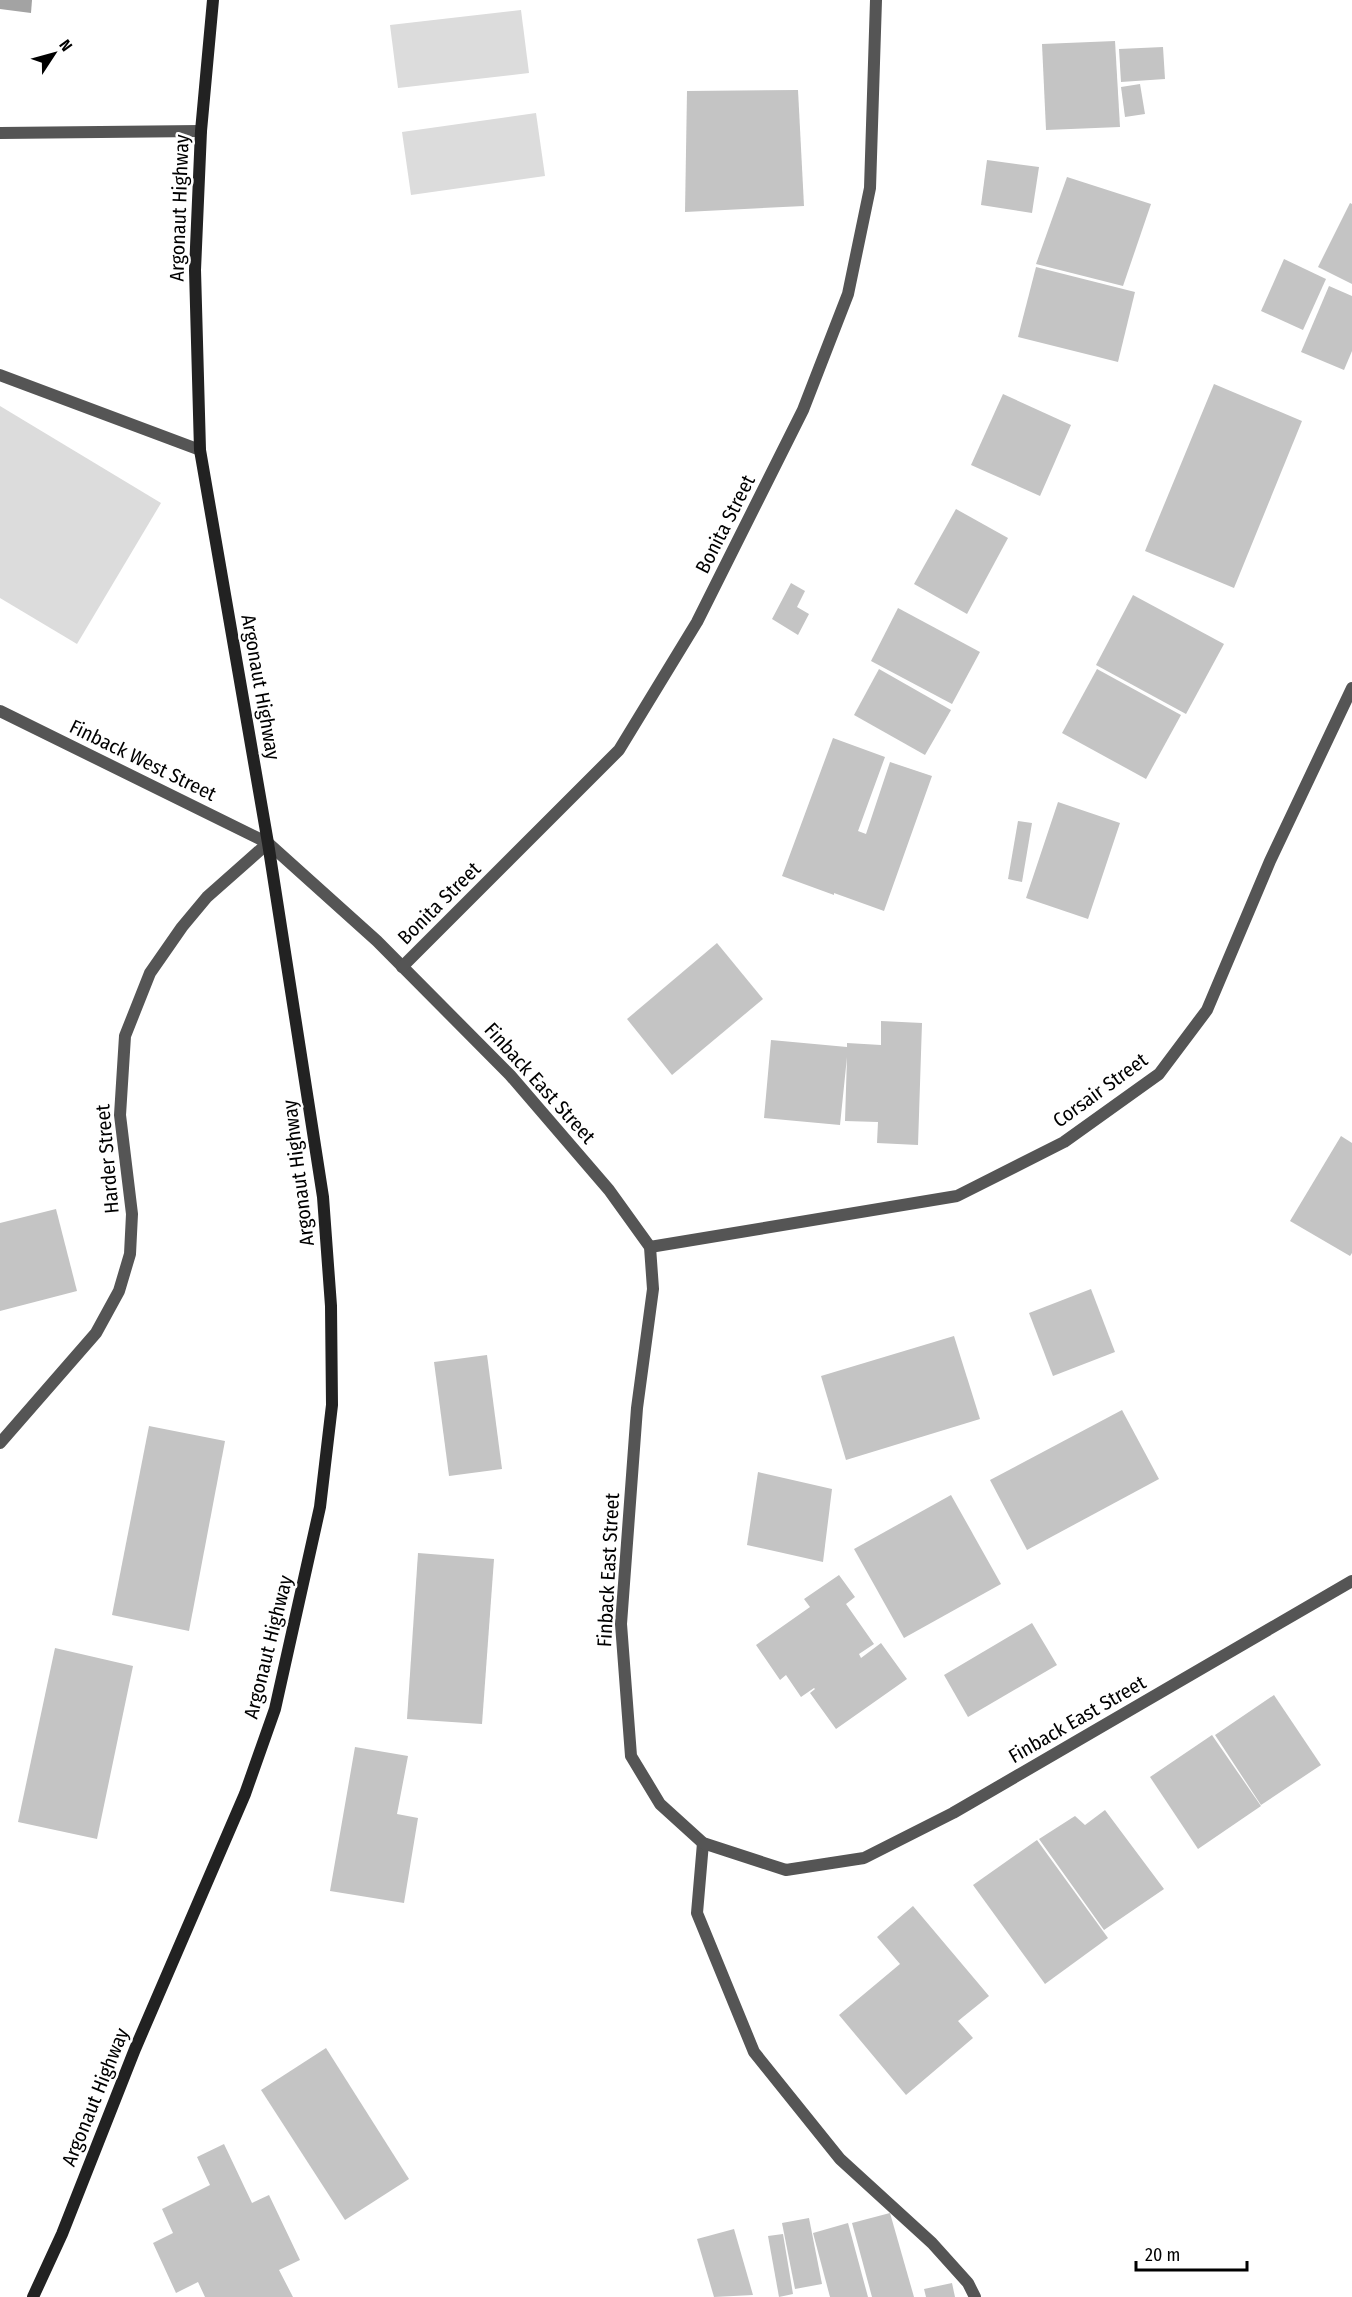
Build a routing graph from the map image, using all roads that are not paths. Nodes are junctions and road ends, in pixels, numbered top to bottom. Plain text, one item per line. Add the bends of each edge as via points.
1 (213, 0) edge
2 (876, 0) edge
3 (201, 131) junction
4 (0, 133) edge
5 (0, 375) edge
6 (200, 450) junction
7 (1352, 688) edge
8 (0, 711) edge
9 (268, 843) junction
10 (402, 968) junction
11 (650, 1247) junction
12 (0, 1443) edge
13 (1352, 1581) edge
14 (703, 1843) junction
15 (33, 2297) edge
16 (975, 2297) edge

1 - 3 street, Argonaut Highway
2 - 10 street, Bonita Street via 870,188 848,294 803,410 697,622 619,750
3 - 4 street
3 - 6 street, Argonaut Highway via 195,270
5 - 6 street
6 - 9 street, Argonaut Highway
7 - 11 street, Corsair Street via 1270,861 1207,1010 1159,1074 1064,1142 957,1196
8 - 9 street, Finback West Street
9 - 10 street, Finback East Street
9 - 12 street, Harder Street via 207,897 150,973 125,1036 120,1115 132,1214 130,1254 122,1281 96,1333
9 - 15 street, Argonaut Highway via 323,1197 331,1306 332,1405 320,1507 275,1709 245,1794 135,2049 63,2234
10 - 11 street, Finback East Street via 510,1075 609,1191
11 - 14 street, Finback East Street via 653,1289 637,1408 621,1624 631,1756 660,1804
13 - 14 street, Finback East Street via 953,1813 864,1858 786,1870
14 - 16 street via 697,1913 754,2052 840,2159 932,2243 968,2283

